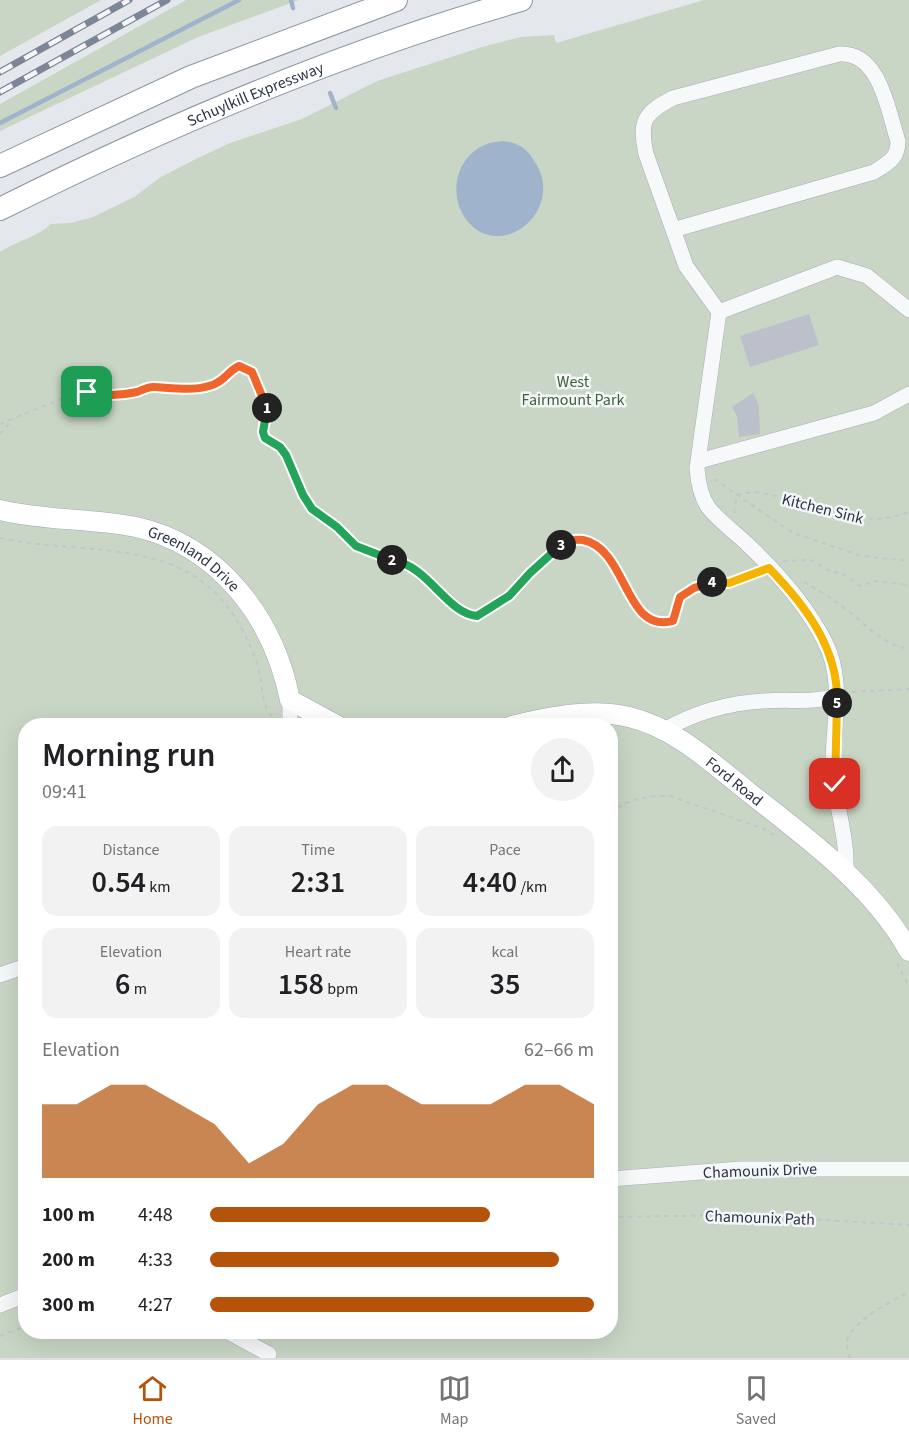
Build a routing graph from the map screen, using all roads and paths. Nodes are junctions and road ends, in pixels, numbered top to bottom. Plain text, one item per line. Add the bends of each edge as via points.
1 (396, 0) edge
2 (521, 0) edge
3 (0, 166) edge
4 (0, 209) edge
5 (674, 230) junction
6 (909, 310) edge
7 (719, 312) junction
8 (909, 394) edge
9 (13, 418) junction
10 (0, 424) edge
11 (0, 434) edge
12 (698, 464) junction
13 (737, 495) junction
14 (0, 510) edge
15 (909, 512) edge
16 (0, 538) edge
17 (909, 561) edge
18 (769, 568) junction
19 (782, 580) junction
20 (909, 585) edge
21 (909, 649) edge
22 (909, 688) edge
23 (837, 696) junction
24 (290, 700) junction
25 (274, 718) dead end
26 (290, 718) edge
27 (323, 718) edge
28 (559, 718) edge
29 (664, 730) junction
30 (618, 809) edge
31 (779, 839) dead end
32 (846, 873) junction
33 (902, 956) edge
34 (18, 969) edge
35 (0, 975) edge
36 (909, 987) edge
37 (909, 1169) edge
38 (618, 1178) edge
39 (618, 1217) edge
40 (909, 1225) edge
41 (909, 1291) edge
42 (18, 1298) edge
43 (0, 1305) edge
44 (18, 1329) edge
45 (0, 1336) edge
46 (241, 1339) edge
47 (269, 1354) dead end
48 (850, 1358) edge

1 - 3 highway via 191,77
2 - 4 highway, Schuylkill Expressway via 454,19 271,85 112,153
5 - 5 street via 642,136 645,118 654,108 674,98 839,54 861,58 872,69 898,141 898,152 892,161 874,172
5 - 7 street via 686,266
6 - 7 street via 867,276 837,267
7 - 12 street
8 - 12 street via 874,413
9 - 10 path
9 - 11 path
9 - 18 path via 78,392 95,395 155,387 199,389 220,383 234,369 247,368 267,407 265,438 286,455 312,509 356,546 411,566 469,616 477,616 509,596 563,543 573,539 600,548 620,574 628,596 648,618 661,624 673,621 680,597 694,588 736,581
12 - 13 path
12 - 18 street via 700,492 708,506
13 - 15 path, Kitchen Sink via 747,492 779,497 860,519 875,520
13 - 17 path via 776,524 813,542 862,556
14 - 24 main road, Greenland Drive via 136,527 170,538 209,561 256,612 281,665
16 - 25 path via 142,554 176,566 195,578 221,600 243,630 259,672 267,710
18 - 19 street
18 - 20 path via 785,560 811,560 860,586 876,581
19 - 21 path via 794,577 803,581 886,640
19 - 23 street via 825,641
22 - 23 path
23 - 29 street via 805,702 745,702 684,718
23 - 32 street via 833,770 846,841
24 - 26 street, Greenland Drive
24 - 27 main road
28 - 29 main road, Ford Road via 594,712 631,718
29 - 32 main road, Ford Road
30 - 31 path via 654,795 670,796 764,829
32 - 33 main road, Ford Road via 887,918
33 - 36 path
34 - 35 street
37 - 38 street, Chamounix Drive via 741,1169
39 - 40 path, Chamounix Path via 739,1215
41 - 48 path via 873,1312 849,1336 846,1348
42 - 43 street
44 - 45 path
46 - 47 street

